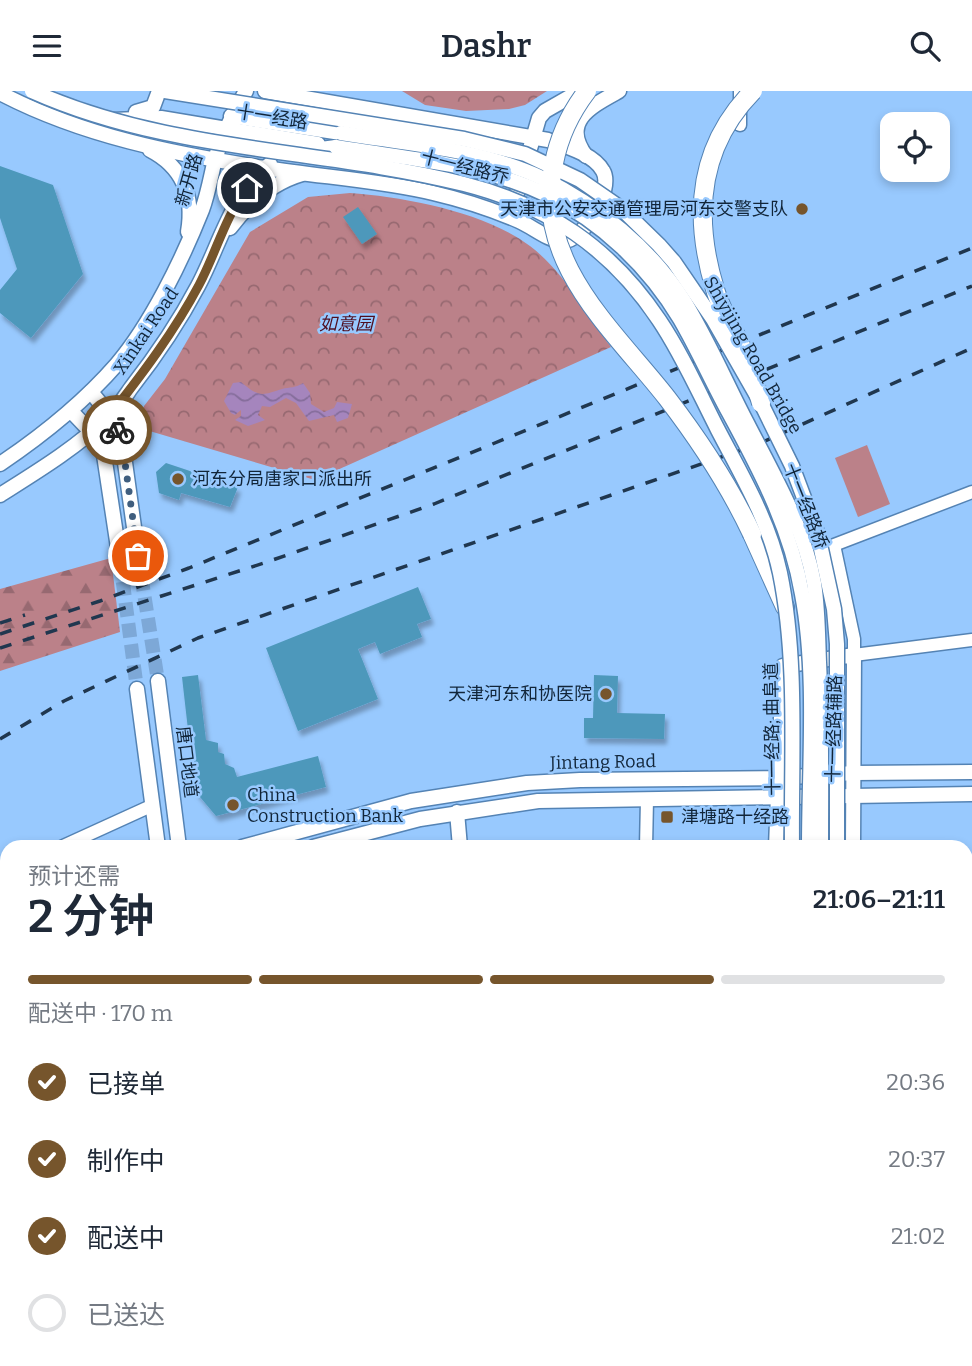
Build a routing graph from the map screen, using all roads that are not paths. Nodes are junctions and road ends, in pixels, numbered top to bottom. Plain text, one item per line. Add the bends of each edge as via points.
1 (32, 91) edge
2 (159, 91) edge
3 (165, 91) edge
4 (246, 91) edge
5 (265, 91) edge
6 (580, 91) edge
7 (619, 91) edge
8 (740, 91) edge
9 (753, 91) edge
10 (0, 93) edge
11 (320, 96) edge
12 (590, 99) edge
13 (545, 111) junction
14 (228, 122) junction
15 (77, 125) junction
16 (740, 125) dead end
17 (494, 129) junction
18 (532, 136) junction
19 (339, 140) junction
20 (141, 146) junction
21 (586, 156) junction
22 (215, 160) junction
23 (265, 168) junction
24 (305, 173) junction
25 (510, 217) junction
26 (183, 254) junction
27 (213, 256) junction
28 (91, 392) junction
29 (761, 403) junction
30 (71, 411) junction
31 (110, 415) junction
32 (91, 432) junction
33 (0, 464) edge
34 (972, 492) edge
35 (0, 495) edge
36 (138, 556) tunnel mouth
37 (120, 561) tunnel mouth
38 (786, 610) junction
39 (972, 640) edge
40 (854, 655) junction
41 (158, 681) tunnel mouth
42 (137, 689) tunnel mouth
43 (972, 772) edge
44 (854, 773) junction
45 (778, 778) junction
46 (456, 793) junction
47 (852, 794) junction
48 (972, 794) edge
49 (776, 797) junction
50 (647, 799) junction
51 (151, 806) junction
52 (457, 812) junction
53 (76, 840) edge
54 (157, 840) edge
55 (178, 840) edge
56 (267, 840) edge
57 (337, 840) edge
58 (459, 840) edge
59 (646, 840) edge
60 (776, 840) edge
61 (792, 840) edge
62 (808, 840) edge
63 (821, 840) edge
64 (837, 840) edge
65 (853, 840) edge
66 (0, 1288) edge
67 (0, 1296) edge

1 - 38 main road, 十一经路乔, bridge via 74,109 165,135 464,184 517,200 579,236 624,273 661,323 765,523
2 - 15 main road via 150,110
3 - 29 main road, Shiyijing Road Bridge, bridge via 464,139 506,149 580,180 622,209 674,262
4 - 14 main road, 新开路
5 - 11 main road
6 - 13 main road
7 - 12 main road
8 - 16 street
9 - 29 highway, bridge via 712,153 702,210 703,240 715,292 744,352
10 - 15 main road
11 - 17 main road
11 - 19 main road
12 - 21 main road via 576,131
12 - 38 highway, bridge via 564,131 551,176 550,208 562,257 591,306 714,463 734,495
13 - 17 main road via 519,127
13 - 18 main road
14 - 15 main road, 十一经路 via 125,118
14 - 19 main road, 十一经路
14 - 22 main road, 新开路
15 - 20 main road
17 - 18 main road
18 - 21 main road
18 - 25 main road
19 - 23 main road via 292,153
19 - 62 main road, 十一经路桥, bridge via 498,175 549,196 615,240 667,299 765,482 796,565 808,650
19 - 63 main road, 十一经路桥, bridge via 472,155 543,179 618,226 684,300 775,478 813,581 821,703
20 - 22 main road
20 - 26 main road via 161,156 187,187 190,216
21 - 25 main road via 603,171 606,187 601,202 575,238 550,238
22 - 23 main road
22 - 26 main road, 新开路 via 206,200
23 - 24 main road
23 - 27 main road via 229,216
24 - 25 main road via 410,187
24 - 27 main road via 276,184 248,207
26 - 28 main road, Xinkai Road via 119,362
27 - 31 main road, Xinkai Road via 152,362
28 - 30 main road, Xinkai Road
28 - 31 main road
29 - 64 main road, Shiyijing Road Bridge, bridge via 806,498 834,609
30 - 32 main road
30 - 33 main road, Xinkai Road
31 - 32 main road, Xinkai Road
31 - 36 main road via 122,441
32 - 35 main road, Xinkai Road
32 - 37 main road via 104,455
34 - 40 street via 834,545
38 - 61 main road, 十一经路; 曲阜道, bridge
39 - 40 street
40 - 44 main road, 十一经路辅路
40 - 45 main road, 十一经路辅路 via 783,666
41 - 55 main road, 唐口地道
42 - 51 main road
43 - 44 main road, Jintang Road
44 - 45 main road, Jintang Road
44 - 47 main road, 十一经路辅路
45 - 46 main road, Jintang Road via 551,782
45 - 49 main road, 十一经路辅路
46 - 52 street
46 - 56 main road, Jintang Road
47 - 48 main road, Jintang Road
47 - 49 main road, Jintang Road
47 - 65 main road, 十一经路辅路
49 - 50 main road, Jintang Road
49 - 60 main road, 十一经路辅路
50 - 52 main road, Jintang Road via 538,801
50 - 59 street
51 - 53 street
51 - 54 main road
52 - 57 main road, Jintang Road
52 - 58 main road
66 - 67 street

